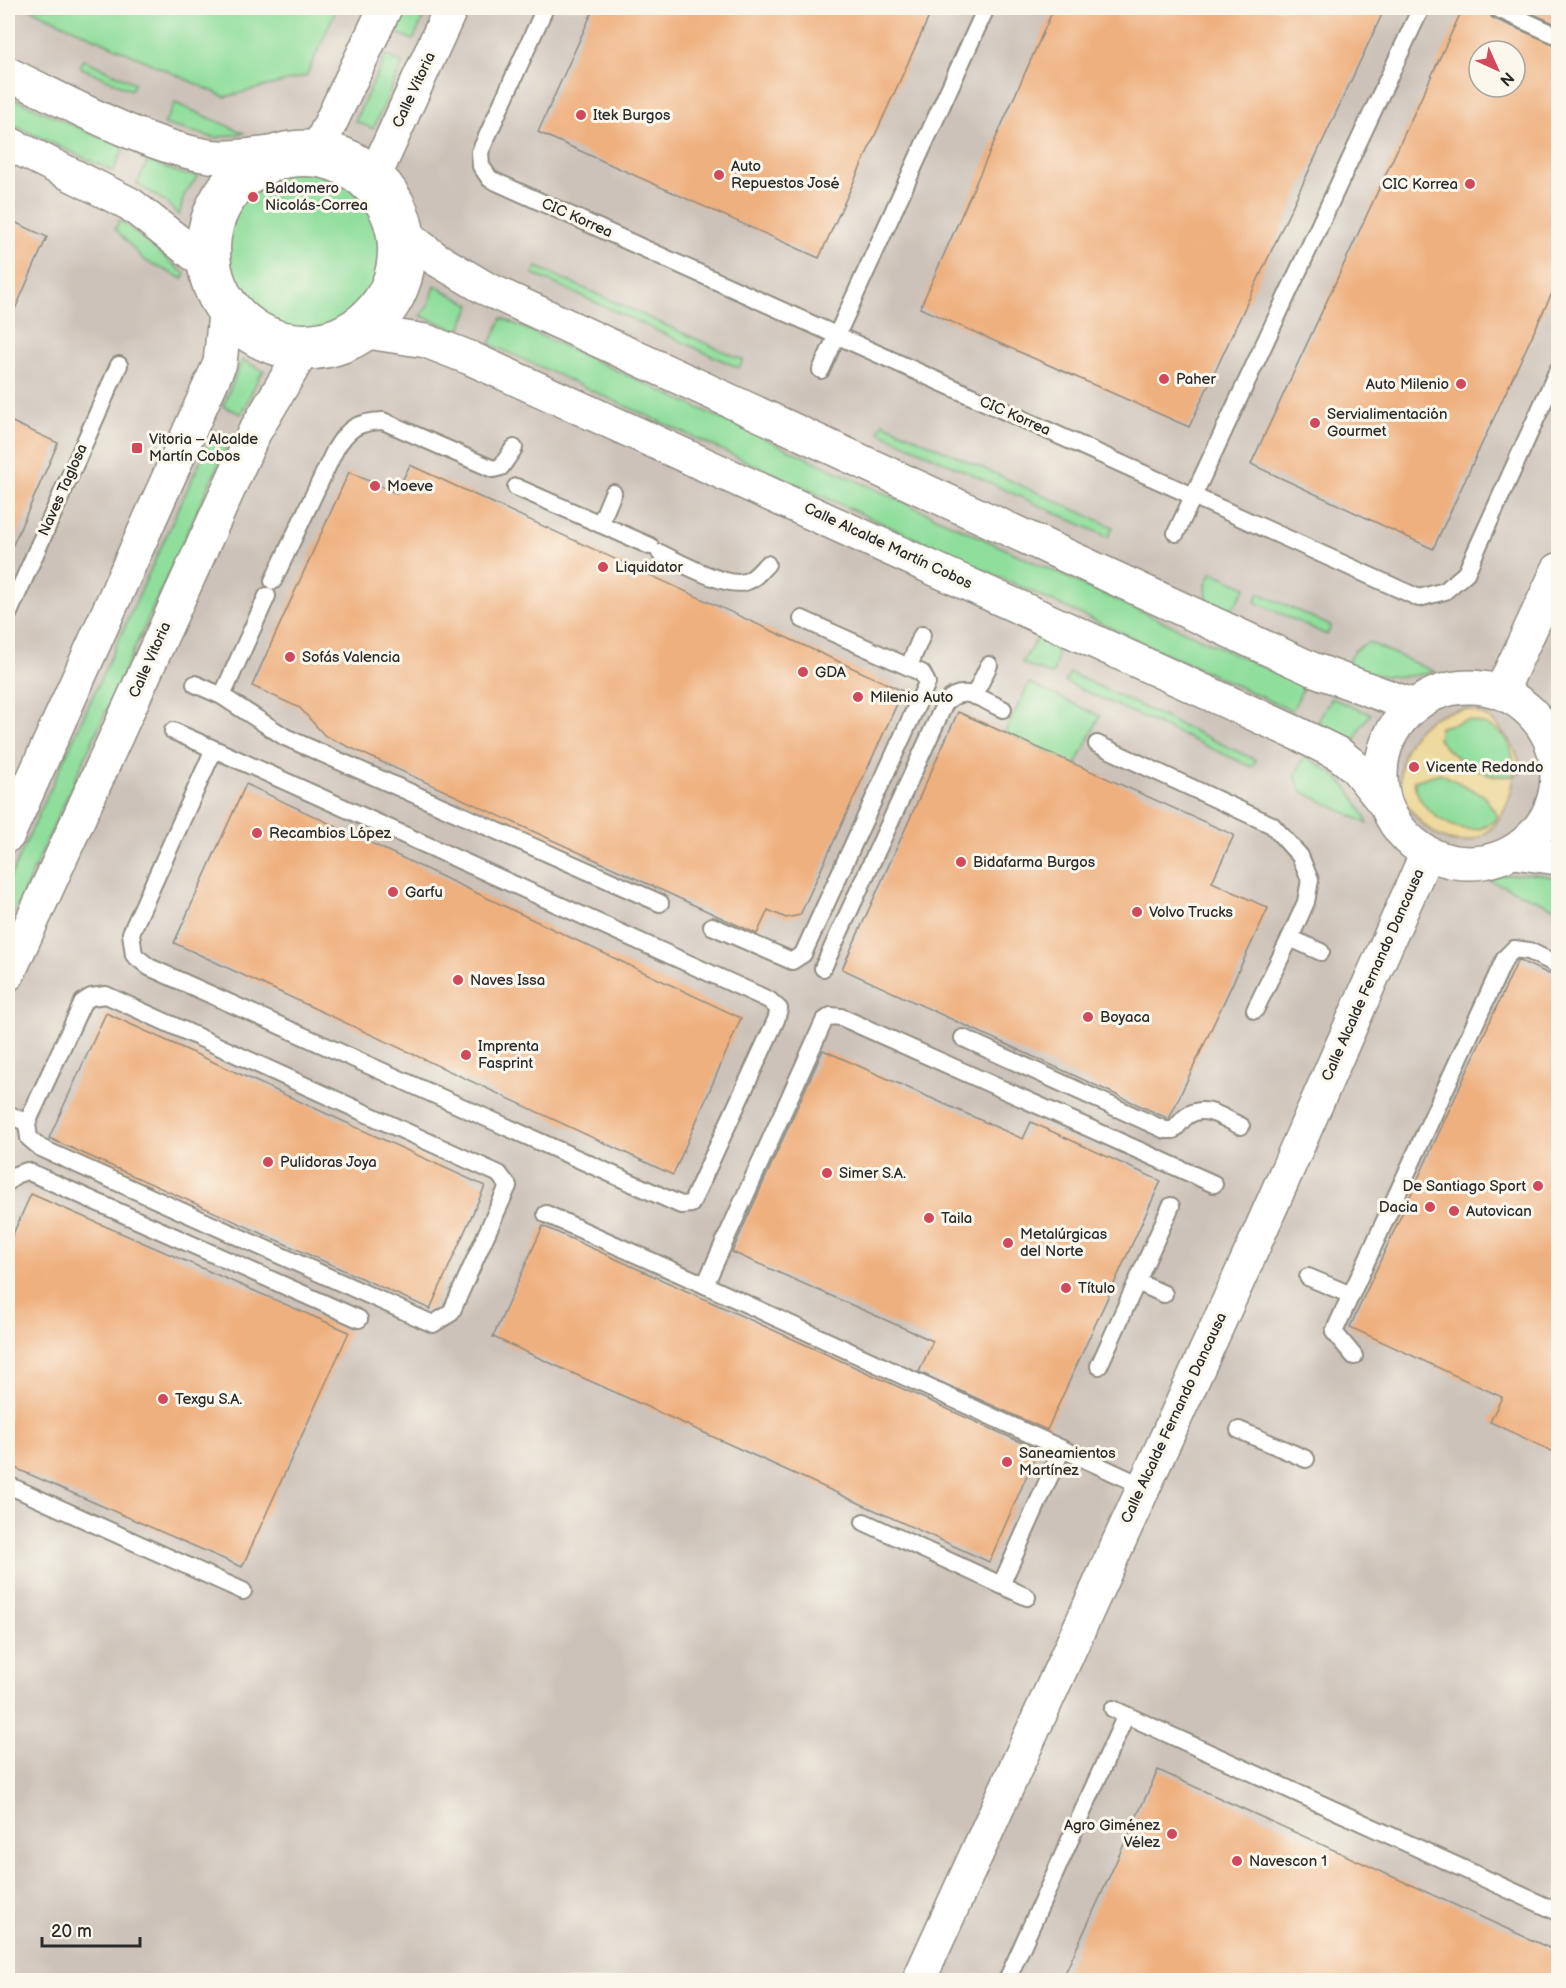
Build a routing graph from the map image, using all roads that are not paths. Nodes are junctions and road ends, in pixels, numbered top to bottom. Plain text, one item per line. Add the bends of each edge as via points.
1 (385, 8) edge
2 (451, 8) edge
3 (545, 8) edge
4 (986, 8) edge
5 (1421, 8) edge
6 (1496, 8) edge
7 (1558, 36) edge
8 (8, 74) edge
9 (8, 143) edge
10 (319, 147) junction
11 (272, 153) junction
12 (376, 173) junction
13 (399, 240) junction
14 (204, 262) junction
15 (225, 314) junction
16 (367, 332) junction
17 (836, 336) junction
18 (302, 352) junction
19 (119, 365) dead end
20 (821, 370) dead end
21 (1558, 370) edge
22 (514, 448) dead end
23 (516, 487) dead end
24 (613, 493) dead end
25 (1193, 496) junction
26 (600, 524) junction
27 (1176, 533) dead end
28 (767, 564) dead end
29 (1558, 570) edge
30 (8, 615) edge
31 (802, 619) dead end
32 (922, 635) dead end
33 (989, 665) dead end
34 (909, 666) junction
35 (195, 684) dead end
36 (1501, 692) junction
37 (222, 696) junction
38 (974, 696) junction
39 (1414, 706) junction
40 (1003, 709) dead end
41 (173, 731) dead end
42 (1097, 744) dead end
43 (214, 749) junction
44 (1558, 764) edge
45 (1385, 804) junction
46 (8, 835) edge
47 (1514, 852) junction
48 (1426, 855) junction
49 (1558, 858) edge
50 (660, 903) dead end
51 (712, 926) dead end
52 (1290, 938) junction
53 (1322, 952) dead end
54 (1558, 965) edge
55 (824, 968) dead end
56 (8, 974) edge
57 (1256, 1010) dead end
58 (963, 1038) dead end
59 (8, 1114) edge
60 (27, 1123) junction
61 (1241, 1126) dead end
62 (8, 1182) edge
63 (1214, 1184) dead end
64 (1171, 1206) dead end
65 (546, 1214) dead end
66 (1308, 1277) dead end
67 (1137, 1282) junction
68 (705, 1285) junction
69 (1164, 1294) dead end
70 (1351, 1295) junction
71 (359, 1319) dead end
72 (1354, 1356) dead end
73 (1099, 1366) dead end
74 (1239, 1430) dead end
75 (1062, 1449) junction
76 (1306, 1459) dead end
77 (8, 1485) edge
78 (1143, 1486) junction
79 (864, 1522) dead end
80 (1001, 1585) junction
81 (243, 1591) dead end
82 (1027, 1597) dead end
83 (1558, 1912) edge
84 (919, 1980) edge
85 (1007, 1980) edge

1 - 10 main road
2 - 12 main road, Calle Vitoria
3 - 17 lane, CIC Korrea via 480,152 481,166 490,179
4 - 17 lane
5 - 25 lane
6 - 7 lane
8 - 11 main road via 170,147 204,156
9 - 14 main road via 116,195
10 - 11 main road via 295,147
10 - 12 main road via 352,157
11 - 14 main road via 233,177 219,195 209,216
12 - 13 main road via 399,206
13 - 13 street via 364,188 338,171 308,164 278,168 239,193 223,219 217,250 222,279 237,305 258,324 300,337 336,330 366,310 382,286
13 - 16 main road via 409,255 400,290 392,306
13 - 39 main road via 485,288 1291,660
14 - 15 main road via 207,280
15 - 18 main road via 261,342 281,350
15 - 46 main road via 220,363
16 - 18 main road via 330,350
16 - 45 main road, Calle Alcalde Martín Cobos via 426,341 470,358 1285,728 1339,754
17 - 20 lane
17 - 25 lane, CIC Korrea
18 - 56 main road, Calle Vitoria via 254,433
19 - 30 lane, Naves Taglosa
21 - 25 lane, CIC Korrea via 1466,573 1445,591 1419,598
22 - 37 lane via 501,467 493,469 383,421 365,422 345,433
23 - 26 lane
24 - 26 lane
25 - 27 lane
26 - 28 lane via 724,581 743,583 755,578
29 - 36 main road
31 - 34 lane
32 - 34 lane
33 - 38 lane
34 - 51 lane via 922,673 927,683 803,954 792,961
35 - 37 lane
36 - 39 main road via 1478,686 1455,687
36 - 44 main road via 1522,703 1539,720 1551,740
37 - 50 lane via 285,737
38 - 40 lane
38 - 55 lane via 953,694 945,703
39 - 45 main road via 1395,726 1383,750 1380,778
41 - 43 lane
42 - 52 lane via 1272,825 1300,856 1310,880 1306,902
43 - 43 lane via 769,1000 779,1009 691,1204 681,1205 149,967 134,955 131,933
44 - 47 main road via 1557,789 1549,814 1534,836
45 - 48 main road via 1406,838
47 - 48 main road via 1468,864
47 - 49 main road
48 - 78 main road, Calle Alcalde Fernando Dancausa
52 - 53 lane
52 - 57 lane
54 - 70 lane via 1529,951 1509,952
58 - 61 lane via 1165,1130 1173,1130 1197,1110
59 - 60 lane
60 - 60 lane via 83,1002 106,995 499,1174 508,1186 451,1313 433,1324 42,1148 29,1138
62 - 71 lane via 27,1171
63 - 68 lane via 841,1017 831,1016 824,1021
64 - 67 lane
65 - 68 lane
66 - 70 lane
67 - 69 lane
67 - 73 lane
68 - 75 lane
70 - 72 lane via 1334,1332
74 - 76 lane
75 - 78 lane
75 - 80 lane
77 - 81 lane
78 - 84 main road, Calle Alcalde Fernando Dancausa
79 - 80 lane
80 - 82 lane
83 - 85 lane via 1120,1712

